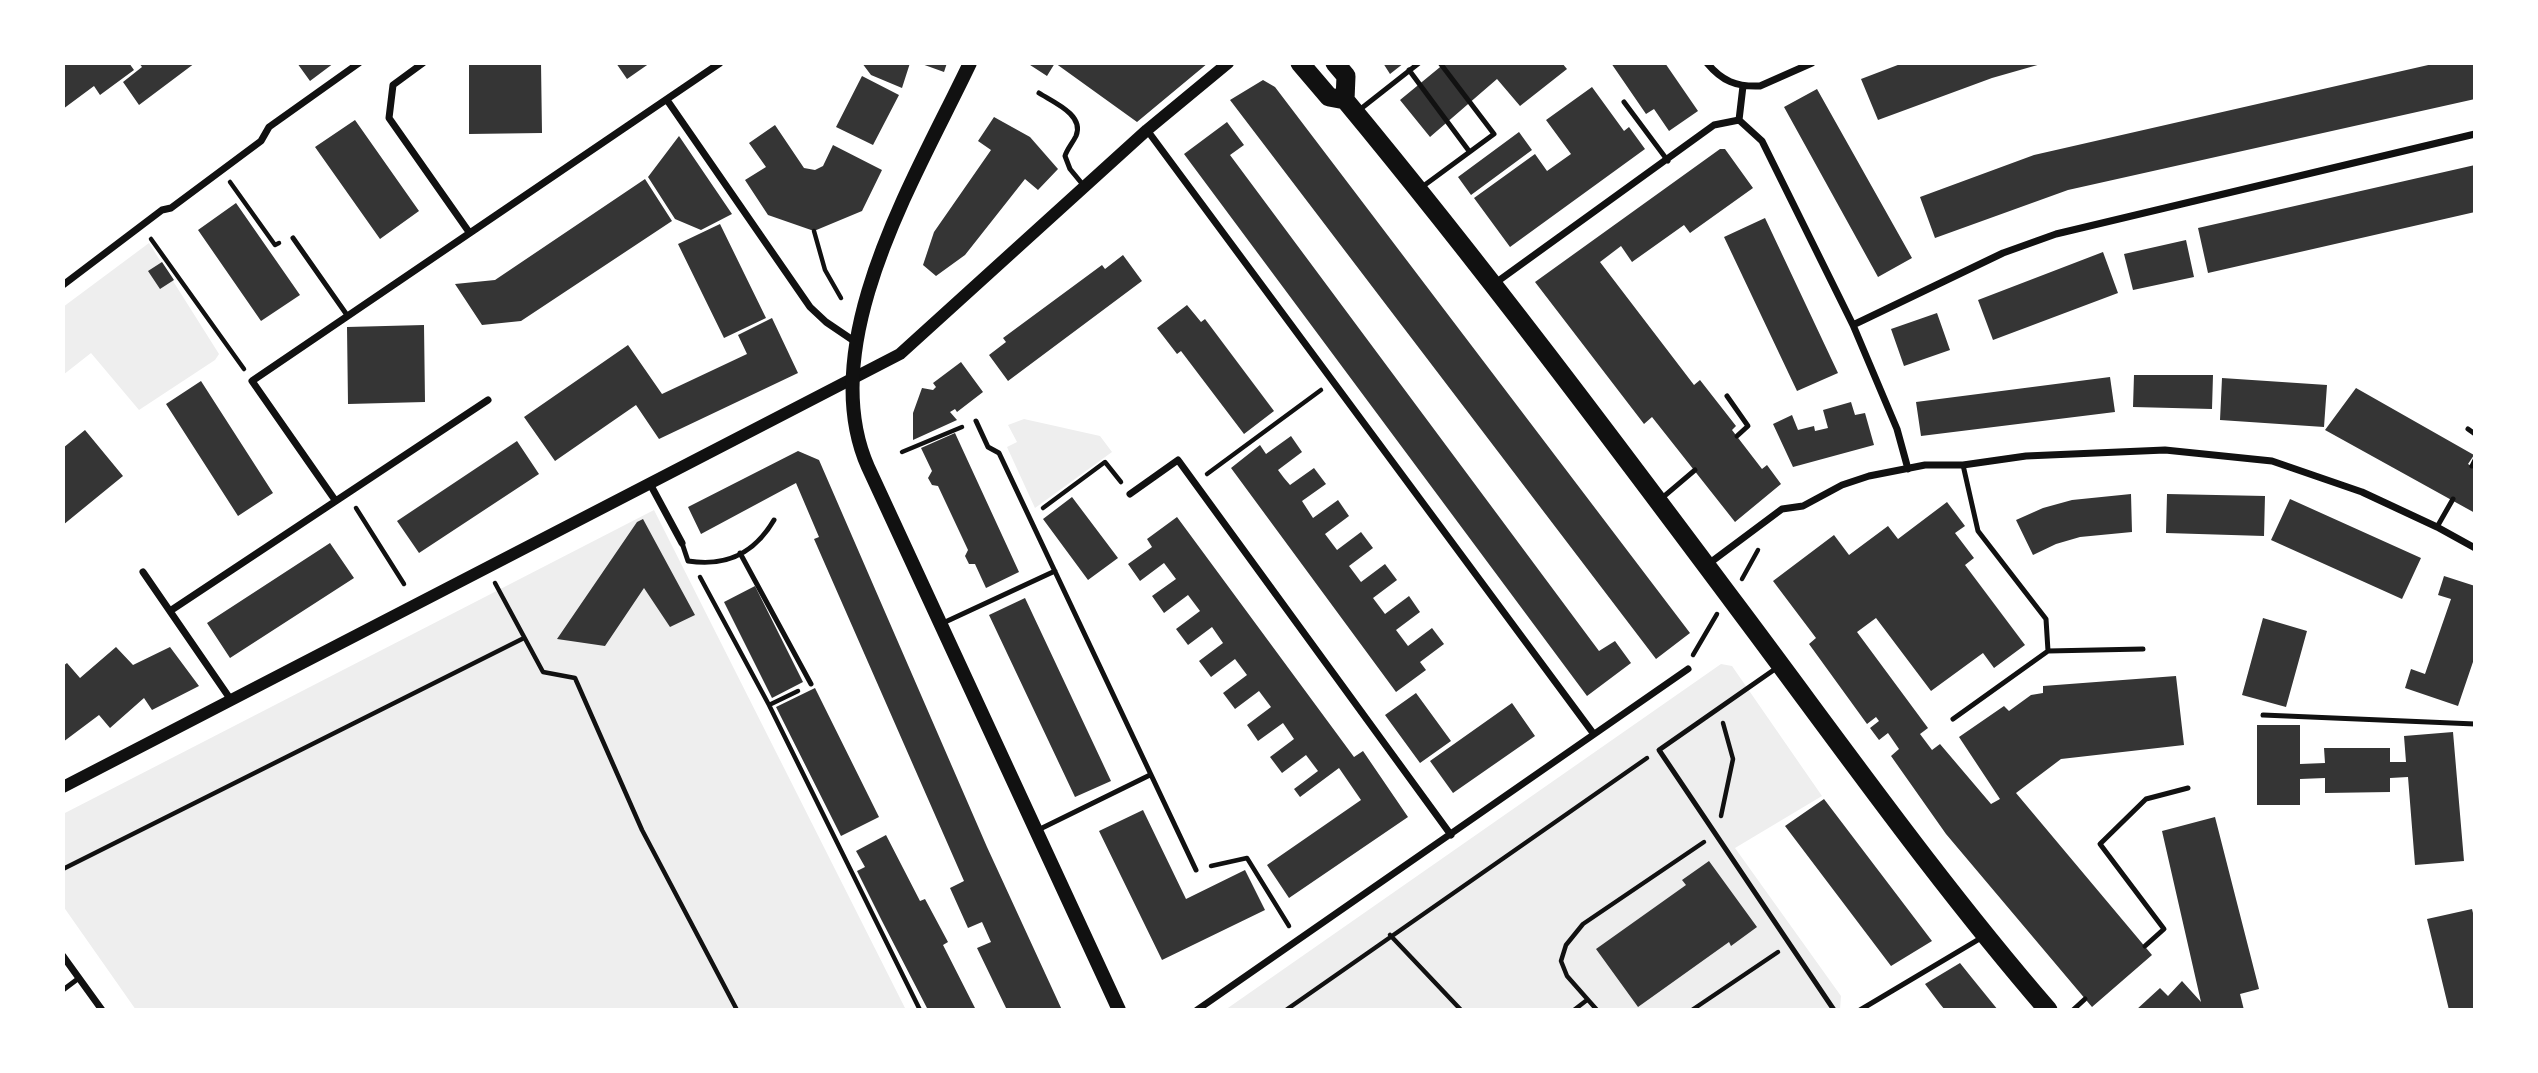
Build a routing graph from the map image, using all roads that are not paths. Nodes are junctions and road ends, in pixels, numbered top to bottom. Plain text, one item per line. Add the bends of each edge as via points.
1 (359, 63) edge
2 (423, 63) edge
3 (720, 63) edge
4 (970, 63) edge
5 (1228, 63) edge
6 (1300, 63) edge
7 (1335, 63) edge
8 (1419, 63) edge
9 (1440, 63) edge
10 (1707, 63) edge
11 (1812, 63) edge
12 (1409, 70) junction
13 (1744, 86) junction
14 (1039, 93) dead end
15 (667, 100) junction
16 (1624, 102) dead end
17 (1351, 107) junction
18 (1739, 120) junction
19 (1147, 130) junction
20 (2475, 134) edge
21 (1469, 151) junction
22 (1668, 161) junction
23 (1084, 186) junction
24 (1417, 190) junction
25 (469, 232) junction
26 (293, 238) road end
27 (63, 285) edge
28 (1492, 286) junction
29 (348, 315) junction
30 (1853, 325) junction
31 (857, 343) junction
32 (854, 376) junction
33 (1727, 396) dead end
34 (488, 400) dead end
35 (976, 421) road end
36 (2468, 429) dead end
37 (2475, 434) edge
38 (1737, 436) dead end
39 (1963, 465) junction
40 (1908, 469) junction
41 (1695, 471) dead end
42 (649, 481) junction
43 (1130, 494) road end
44 (2453, 499) dead end
45 (335, 500) junction
46 (1657, 502) junction
47 (774, 520) dead end
48 (2437, 527) junction
49 (682, 543) joint
50 (2475, 548) edge
51 (740, 553) junction
52 (1706, 565) junction
53 (1055, 571) junction
54 (143, 572) dead end
55 (170, 611) junction
56 (940, 625) junction
57 (2143, 649) dead end
58 (2048, 651) junction
59 (1781, 666) junction
60 (1688, 669) road end
61 (811, 684) road end
62 (231, 700) junction
63 (2263, 715) dead end
64 (1953, 719) dead end
65 (2475, 724) edge
66 (1593, 733) junction
67 (1150, 775) junction
68 (63, 787) edge
69 (2188, 788) dead end
70 (1035, 832) junction
71 (1451, 835) junction
72 (1196, 870) road end
73 (1984, 936) junction
74 (2145, 946) dead end
75 (63, 956) edge
76 (79, 978) junction
77 (63, 990) edge
78 (2085, 999) dead end
79 (102, 1010) edge
80 (1119, 1010) edge
81 (1198, 1010) edge
82 (1834, 1010) edge
83 (1860, 1010) edge
84 (2048, 1010) edge
85 (2073, 1010) edge

1 - 27 street via 269,127 261,141
2 - 25 street via 393,85 389,118
3 - 15 street
4 - 31 main road via 875,267
5 - 19 street
6 - 17 highway via 1329,97
7 - 17 highway via 1346,76
8 - 12 lane
9 - 21 lane via 1494,134
10 - 13 street via 1728,83
11 - 13 street via 1760,86
12 - 17 lane
12 - 21 lane
13 - 18 street
14 - 23 lane via 1072,114 1076,122 1077,134 1066,160
15 - 25 street
15 - 31 street via 810,307
16 - 22 lane
17 - 24 highway
18 - 22 street via 1714,125
18 - 30 street via 1762,141
19 - 23 street
19 - 66 street
20 - 30 street via 2056,234 2003,253
21 - 24 lane
22 - 28 street
23 - 32 street via 911,346
24 - 28 highway
25 - 29 street
26 - 29 lane
28 - 46 highway
29 - 45 street via 252,381
30 - 40 street
31 - 32 main road
32 - 42 street
32 - 56 main road via 857,442
33 - 38 lane via 1748,426
34 - 45 street
35 - 53 lane via 988,447 999,453
36 - 37 lane
39 - 40 street
39 - 48 street via 2026,456 2165,450 2272,461 2362,492
39 - 58 lane via 1978,531 2046,619
40 - 52 street via 1842,485 1803,506 1782,509
41 - 46 lane
42 - 49 street
42 - 62 street
43 - 71 street via 1178,460
44 - 48 lane
45 - 55 street
46 - 52 highway
47 - 51 lane via 761,542
48 - 50 street
49 - 51 lane via 688,561 713,565
51 - 61 lane
52 - 59 highway
53 - 56 lane
53 - 67 lane
54 - 55 street
55 - 62 street
56 - 70 main road
57 - 58 lane
58 - 64 lane
59 - 73 highway
59 - 82 lane via 1659,750
60 - 66 street
62 - 68 street
63 - 65 lane
66 - 71 street
67 - 70 lane
67 - 72 lane
69 - 74 lane via 2146,799 2100,844 2164,929
70 - 80 main road
71 - 81 street
73 - 83 lane
73 - 84 highway
75 - 76 street
76 - 77 lane
76 - 79 street
78 - 85 lane

